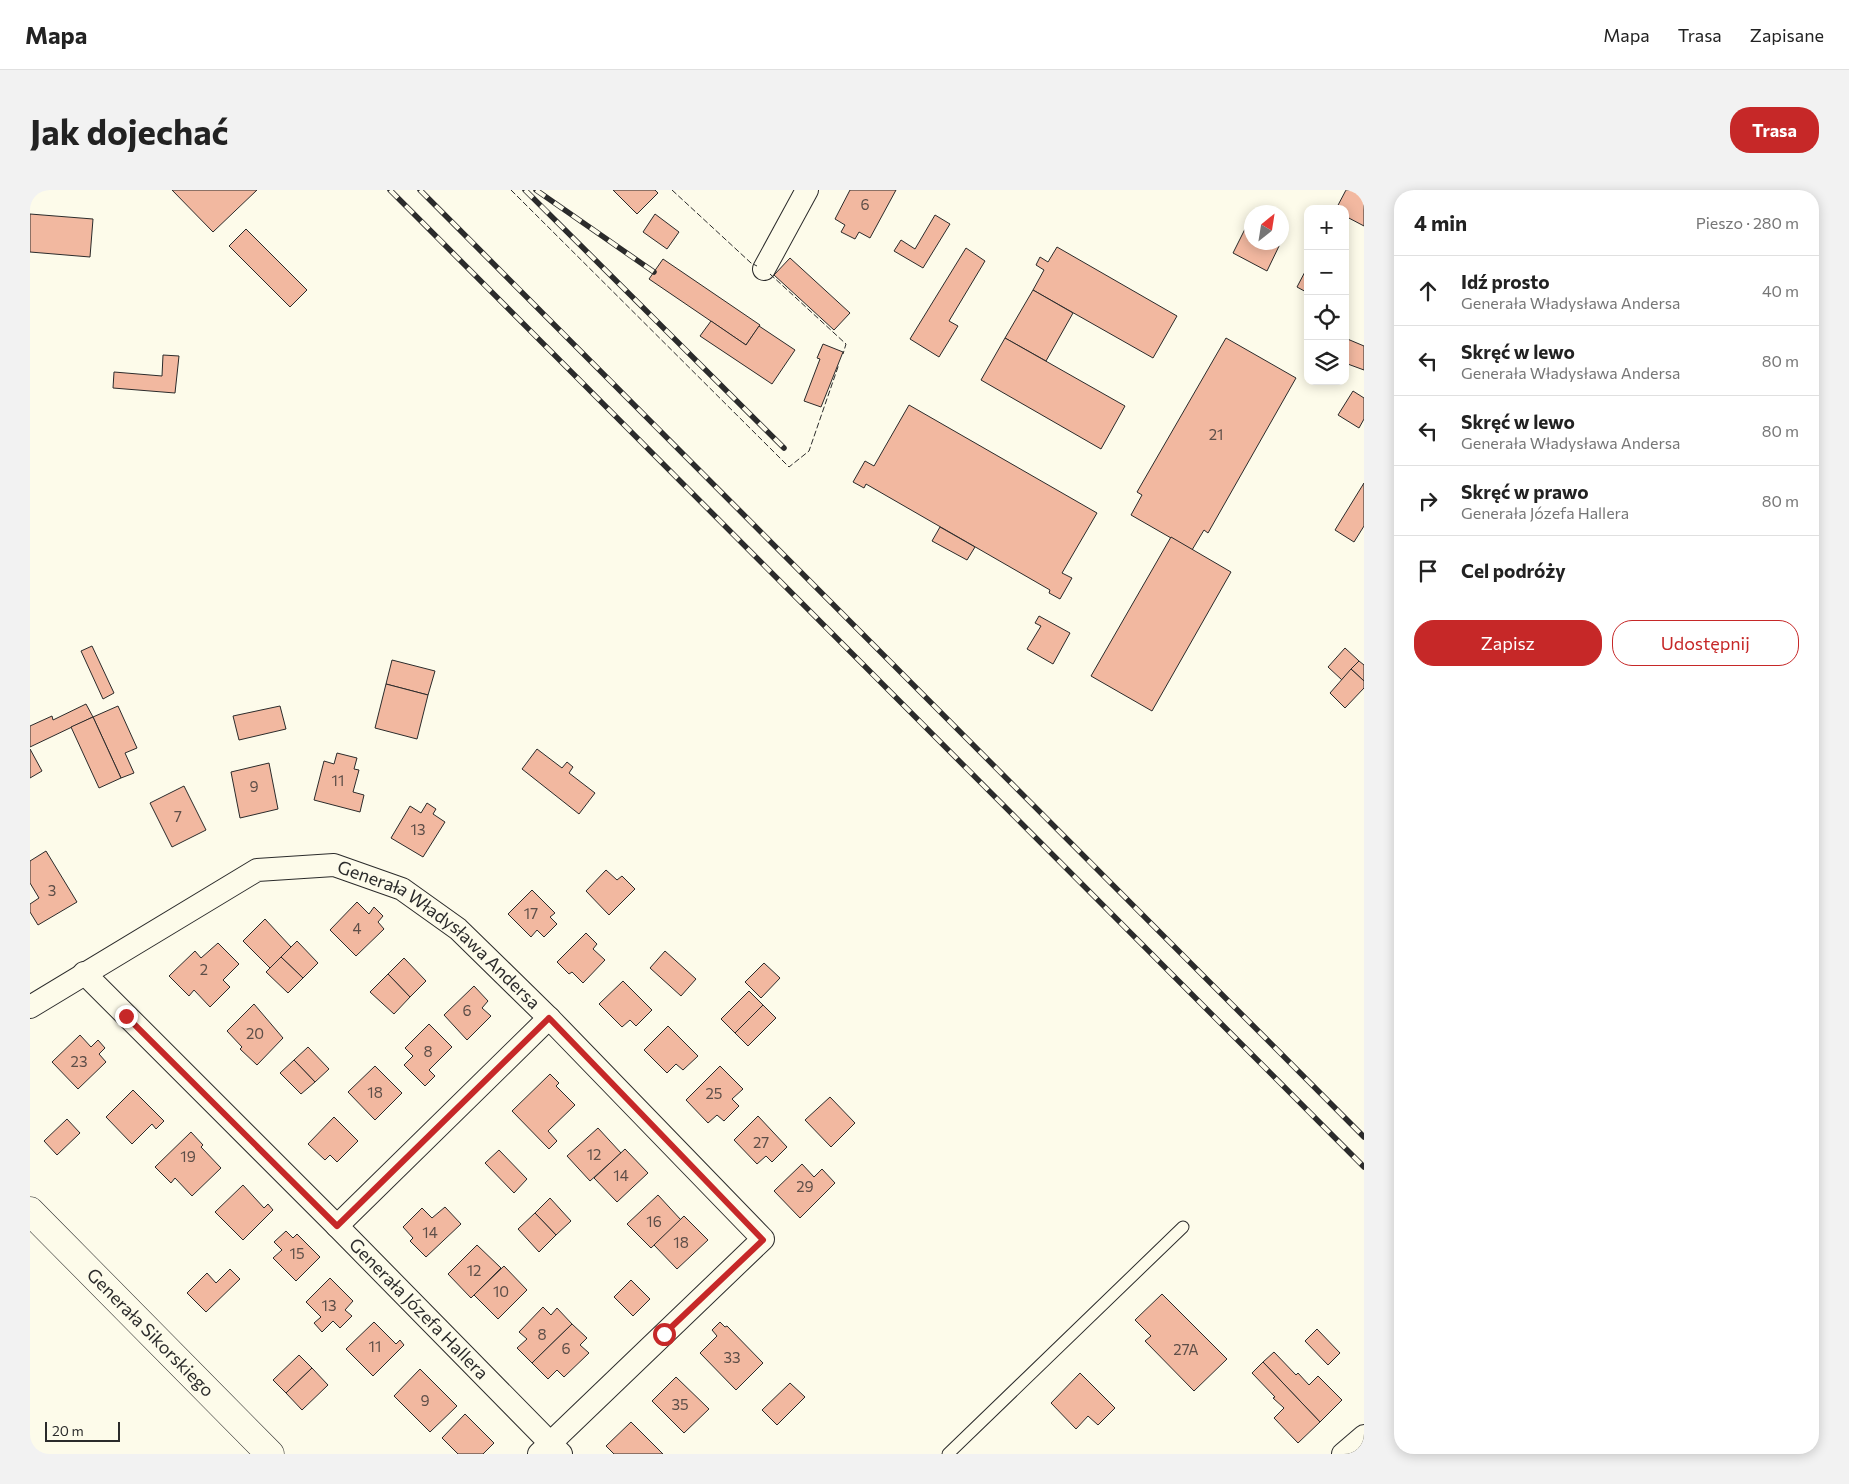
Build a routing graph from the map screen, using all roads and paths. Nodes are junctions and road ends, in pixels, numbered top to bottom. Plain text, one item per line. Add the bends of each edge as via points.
1 (807, 190) edge
2 (764, 269) dead end
3 (84, 974) junction
4 (30, 1007) edge
5 (549, 1018) junction
6 (30, 1211) edge
7 (337, 1226) junction
8 (1183, 1227) dead end
9 (1364, 1436) edge
10 (550, 1450) edge
11 (270, 1454) edge
12 (948, 1454) edge
13 (1343, 1454) edge

1 - 2 street
3 - 4 street, Generała Władysława Andersa
3 - 5 street, Generała Władysława Andersa via 257,870 334,865 402,889 458,929
3 - 7 street, Generała Józefa Hallera
5 - 7 street, Generała Władysława Andersa
5 - 10 street, Generała Władysława Andersa via 763,1240
6 - 11 street, Generała Sikorskiego
7 - 10 street, Generała Józefa Hallera
8 - 12 lane
9 - 13 street

